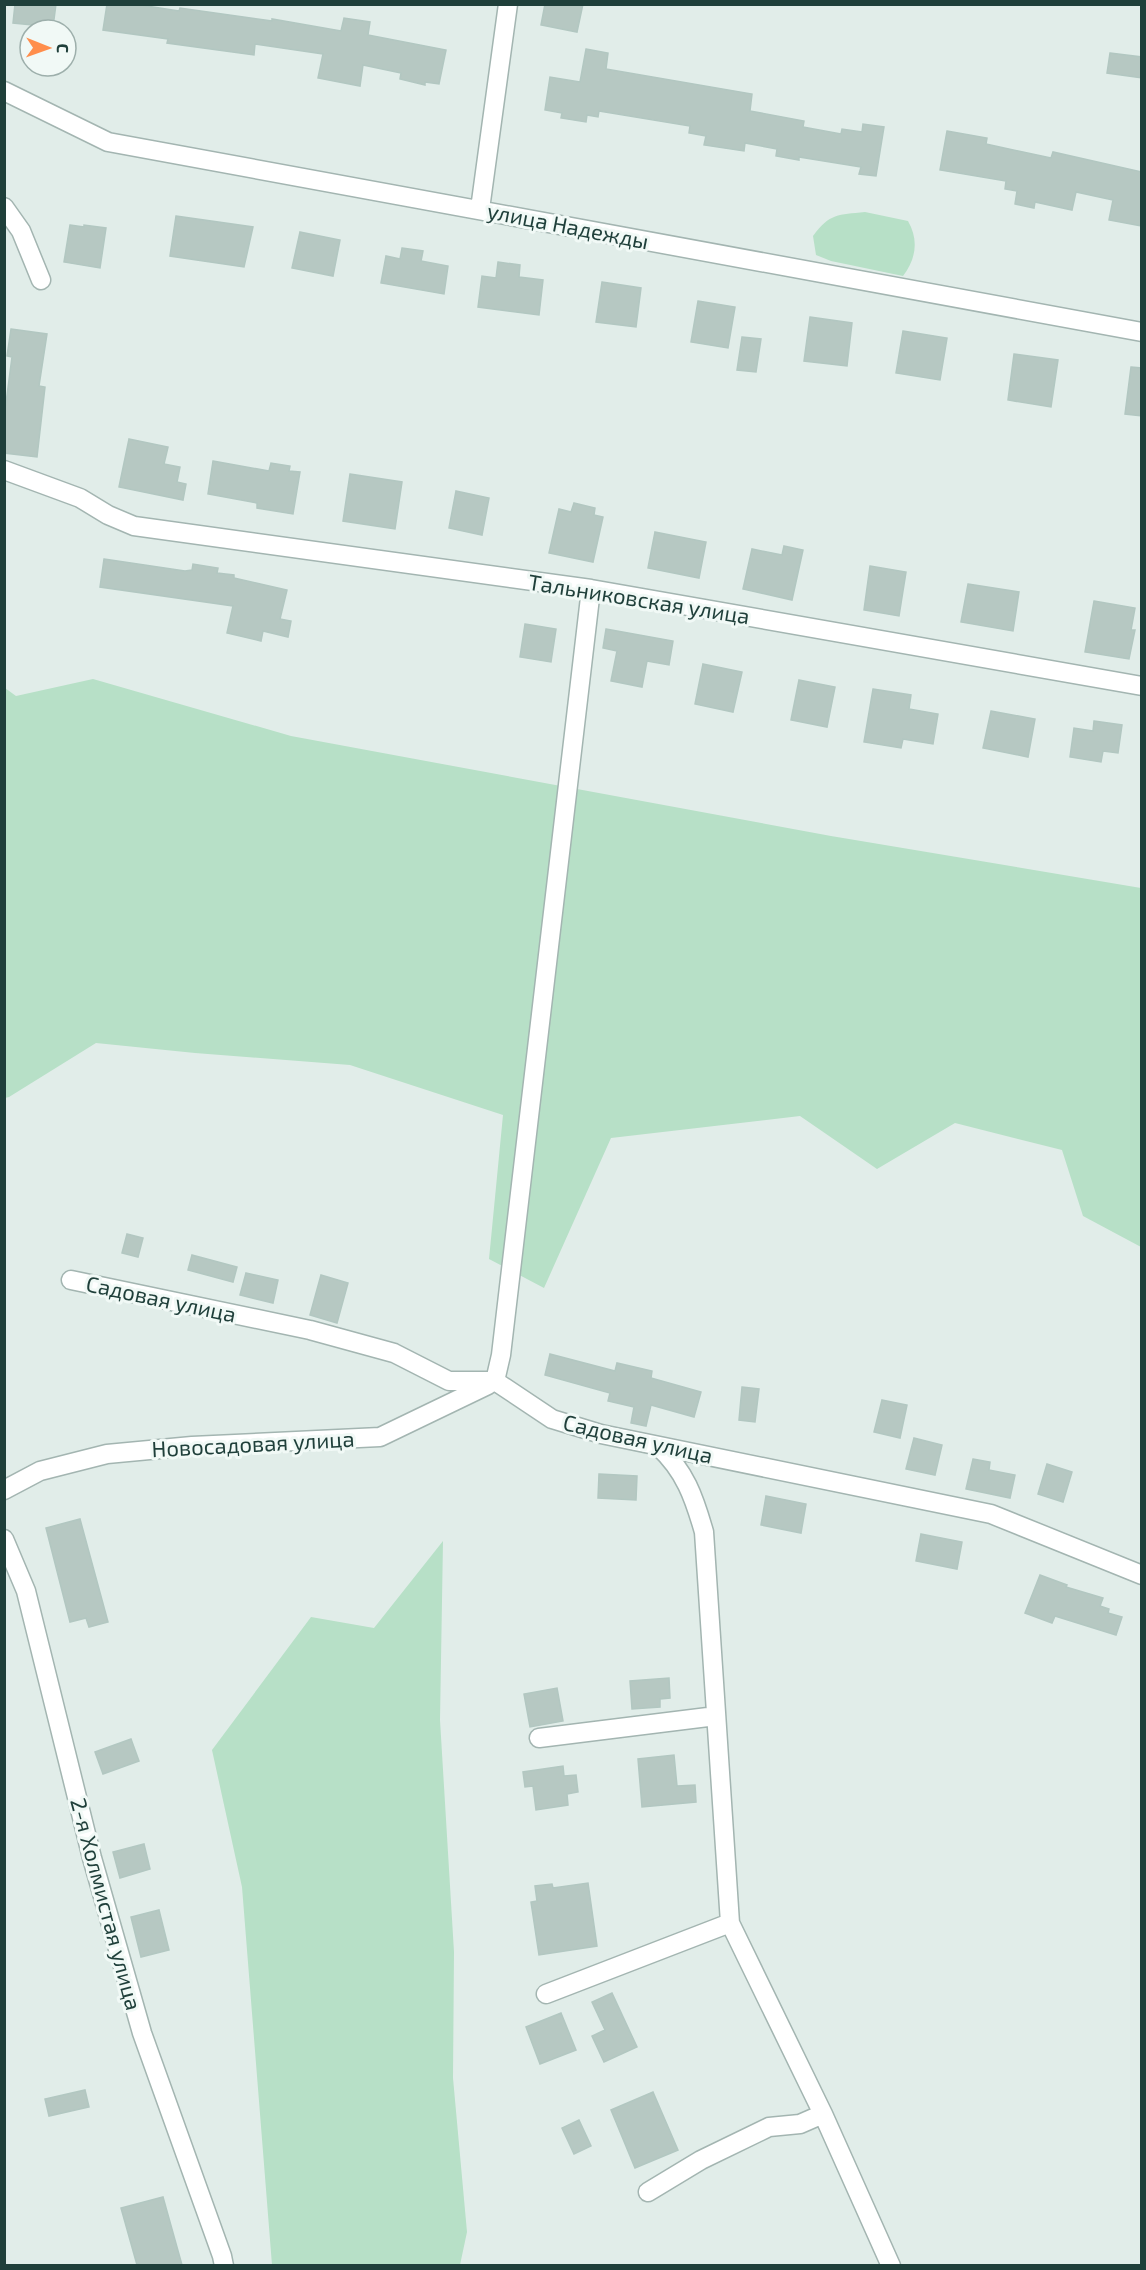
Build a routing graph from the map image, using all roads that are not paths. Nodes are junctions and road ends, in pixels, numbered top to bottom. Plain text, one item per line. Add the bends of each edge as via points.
1 (508, 4) edge
2 (4, 92) edge
3 (4, 207) edge
4 (480, 209) junction
5 (41, 280) dead end
6 (1142, 332) edge
7 (4, 470) edge
8 (591, 589) junction
9 (1142, 686) edge
10 (71, 1280) dead end
11 (495, 1381) junction
12 (657, 1445) junction
13 (4, 1490) edge
14 (4, 1539) edge
15 (1142, 1575) edge
16 (716, 1716) junction
17 (539, 1738) dead end
18 (730, 1923) junction
19 (546, 1994) dead end
20 (823, 2114) junction
21 (648, 2192) dead end
22 (224, 2265) edge
23 (891, 2265) edge

1 - 4 street
2 - 4 street, улица Надежды via 108,142
3 - 5 street via 21,231
4 - 6 street, улица Надежды
7 - 8 street, Тальниковская улица via 80,498 134,526
8 - 9 street, Тальниковская улица
8 - 11 street
10 - 11 street, Садовая улица via 310,1330 394,1353 449,1381
11 - 12 street, Садовая улица via 552,1419
11 - 13 street, Новосадовая улица via 380,1437 107,1454 40,1471
12 - 15 street, Садовая улица via 991,1514
12 - 16 street via 673,1460 693,1493 704,1532
14 - 22 street, 2-я Холмистая улица via 26,1591 92,1858 142,2033
16 - 17 street
16 - 18 street
18 - 19 street
18 - 20 street
20 - 21 street via 800,2124 769,2127 701,2160
20 - 23 street

